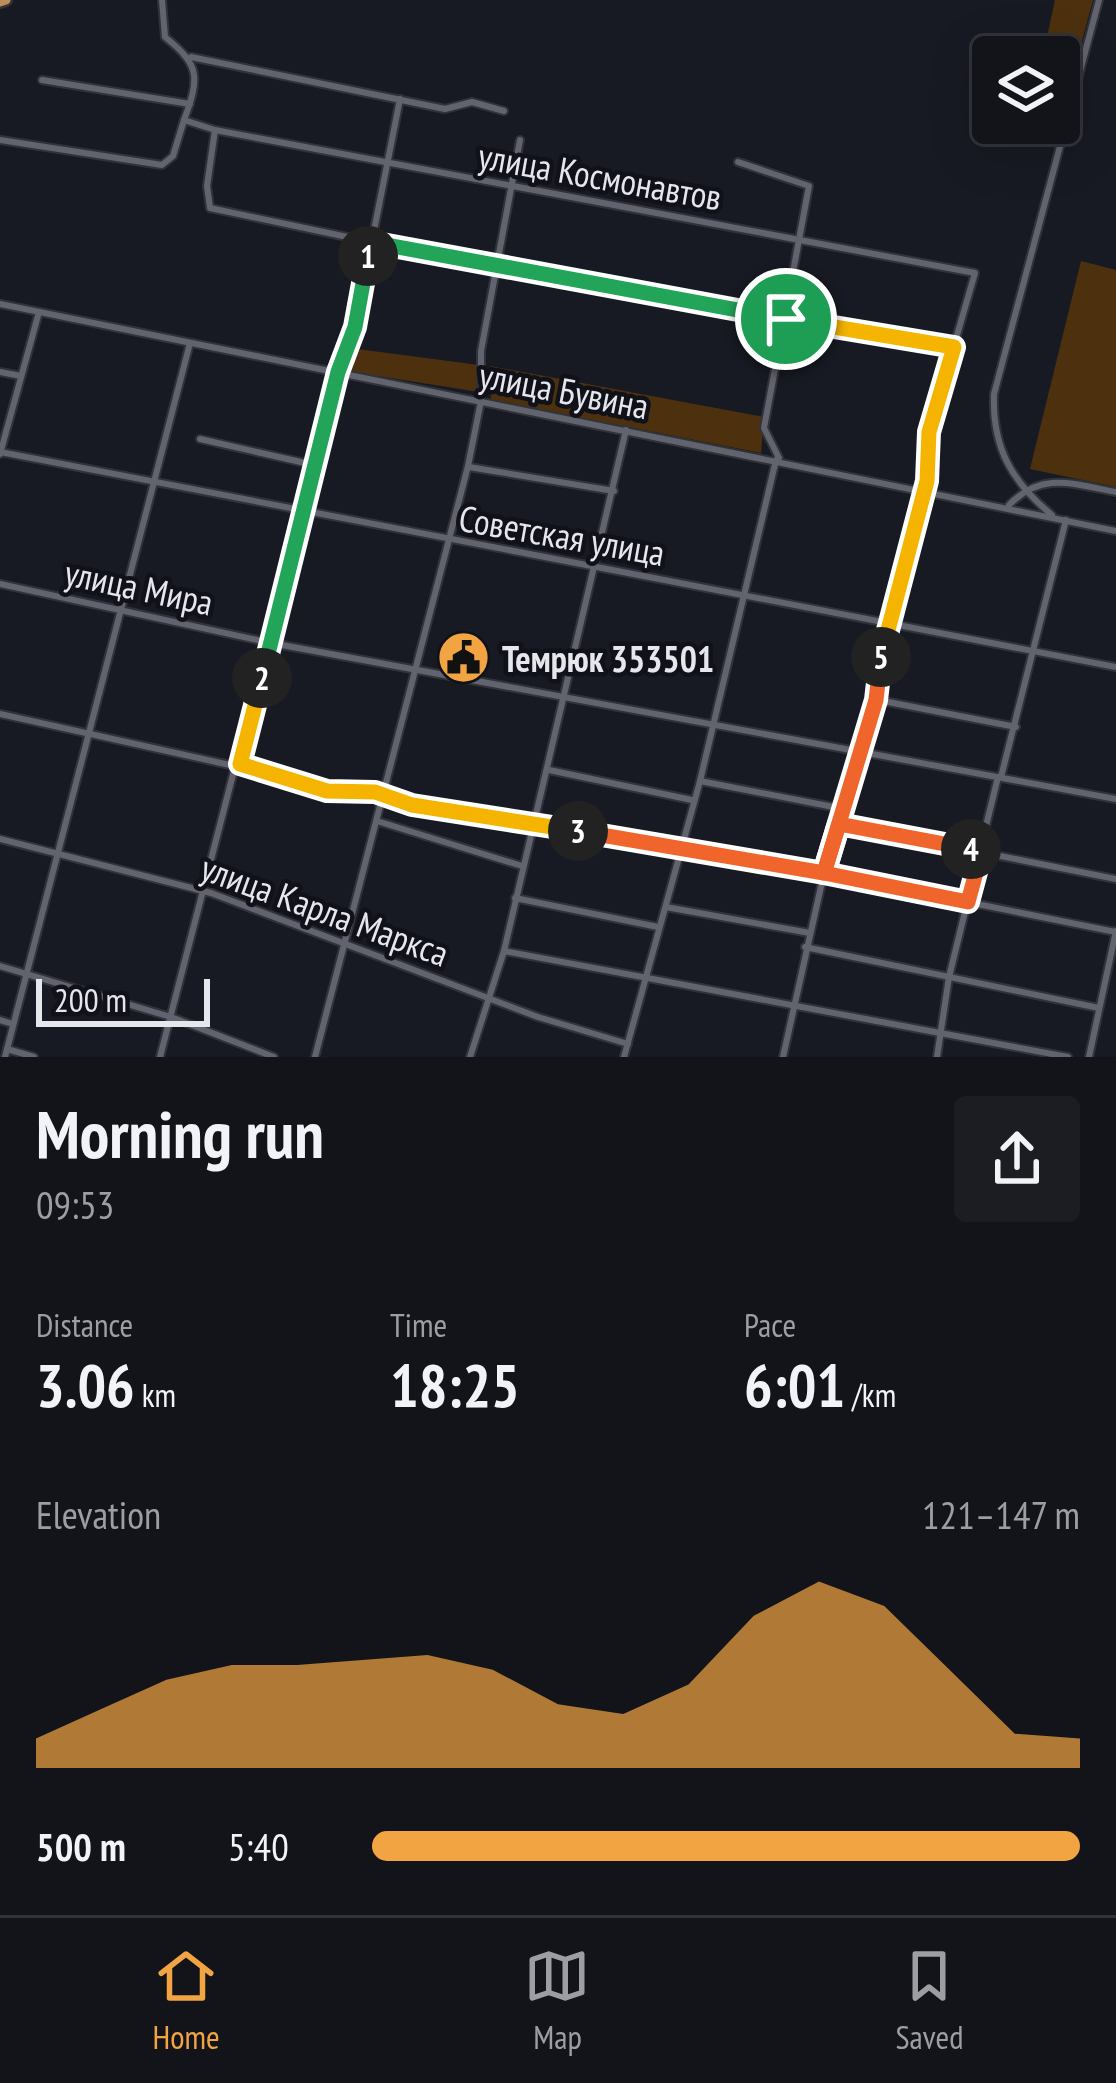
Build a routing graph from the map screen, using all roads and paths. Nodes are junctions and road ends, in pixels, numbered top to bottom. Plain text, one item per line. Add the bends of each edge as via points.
1 (162, 0) edge
2 (1099, 0) edge
3 (191, 57) junction
4 (43, 80) dead end
5 (400, 100) junction
6 (190, 104) junction
7 (504, 112) dead end
8 (184, 120) junction
9 (215, 130) junction
10 (0, 140) edge
11 (520, 140) dead end
12 (738, 162) dead end
13 (387, 165) junction
14 (511, 187) junction
15 (799, 239) junction
16 (371, 242) junction
17 (495, 264) junction
18 (0, 304) edge
19 (39, 312) junction
20 (786, 319) junction
21 (190, 343) junction
22 (954, 347) junction
23 (0, 372) edge
24 (338, 372) junction
25 (21, 376) junction
26 (481, 401) junction
27 (626, 430) junction
28 (200, 439) dead end
29 (0, 453) edge
30 (778, 460) junction
31 (314, 465) junction
32 (468, 466) junction
33 (152, 484) junction
34 (925, 489) junction
35 (1023, 489) junction
36 (614, 491) junction
37 (1116, 492) edge
38 (1008, 507) junction
39 (301, 514) junction
40 (1055, 518) junction
41 (1066, 520) junction
42 (1116, 531) edge
43 (451, 542) junction
44 (595, 569) junction
45 (0, 584) edge
46 (747, 596) junction
47 (119, 610) junction
48 (892, 623) junction
49 (271, 643) junction
50 (1036, 652) junction
51 (1116, 667) edge
52 (418, 671) junction
53 (566, 697) junction
54 (876, 700) junction
55 (0, 714) edge
56 (713, 723) junction
57 (1016, 727) junction
58 (88, 733) junction
59 (860, 750) junction
60 (239, 765) junction
61 (548, 770) junction
62 (999, 777) junction
63 (700, 781) junction
64 (384, 794) junction
65 (1116, 799) edge
66 (692, 800) junction
67 (844, 808) junction
68 (377, 821) junction
69 (532, 824) junction
70 (839, 824) junction
71 (0, 839) edge
72 (681, 848) junction
73 (982, 850) junction
74 (56, 852) junction
75 (522, 866) junction
76 (824, 873) junction
77 (1116, 880) edge
78 (203, 891) junction
79 (514, 898) junction
80 (968, 902) junction
81 (666, 907) junction
82 (658, 927) junction
83 (1116, 932) edge
84 (810, 933) junction
85 (345, 944) junction
86 (806, 947) junction
87 (504, 951) junction
88 (0, 966) edge
89 (25, 973) junction
90 (646, 976) junction
91 (949, 977) junction
92 (487, 998) junction
93 (794, 1002) junction
94 (1100, 1008) junction
95 (170, 1017) junction
96 (0, 1020) edge
97 (13, 1024) junction
98 (942, 1030) junction
99 (628, 1044) junction
100 (6, 1053) edge
101 (34, 1057) edge
102 (160, 1057) edge
103 (274, 1057) edge
104 (315, 1057) edge
105 (470, 1057) edge
106 (624, 1057) edge
107 (783, 1057) edge
108 (937, 1057) edge
109 (1068, 1057) edge
110 (1089, 1057) edge

1 - 3 street via 165,37
2 - 35 street via 994,394 1001,455
3 - 5 street
3 - 6 street
4 - 6 street
5 - 7 street via 449,109 472,102
5 - 13 street
6 - 8 street
8 - 9 street, улица Космонавтов
8 - 10 street via 162,165
9 - 13 street, улица Космонавтов
9 - 16 street via 210,208
11 - 14 street
12 - 15 street via 809,186
13 - 14 street, улица Космонавтов
13 - 16 street
14 - 15 street, улица Космонавтов
14 - 17 street
15 - 20 street
15 - 22 street, улица Космонавтов via 975,273
16 - 17 street
16 - 24 street
17 - 20 street
17 - 26 street
18 - 19 street, улица Бувина
19 - 21 street, улица Бувина
19 - 25 street
20 - 22 street
20 - 30 street via 764,428
21 - 24 street, улица Бувина
21 - 33 street
22 - 34 street via 929,432
23 - 25 street
24 - 26 street, улица Бувина
24 - 31 street
25 - 29 street
26 - 27 street, улица Бувина
26 - 32 street
27 - 30 street, улица Бувина
27 - 36 street
28 - 31 street
29 - 33 street, Советская улица
30 - 34 street, улица Бувина
30 - 46 street
31 - 39 street
32 - 36 street
32 - 43 street
33 - 39 street, Советская улица
33 - 47 street
34 - 38 street, улица Бувина
34 - 48 street
35 - 37 street via 1052,480
35 - 38 street
35 - 40 street
36 - 44 street
38 - 40 street, улица Бувина
39 - 43 street, Советская улица
39 - 49 street
40 - 41 street, улица Бувина
41 - 42 street, улица Бувина
41 - 50 street
43 - 44 street, Советская улица
43 - 52 street
44 - 46 street, Советская улица
44 - 53 street
45 - 47 street, улица Мира
46 - 48 street, Советская улица
46 - 56 street
47 - 49 street, улица Мира
47 - 58 street
48 - 50 street, Советская улица
48 - 54 street
49 - 52 street, улица Мира
49 - 60 street
50 - 51 street, Советская улица
50 - 57 street
52 - 53 street, улица Мира
52 - 64 street
53 - 56 street, улица Мира
53 - 61 street
54 - 57 street
54 - 59 street
55 - 58 street
56 - 59 street, улица Мира
56 - 63 street
57 - 62 street
58 - 60 street
58 - 74 street
59 - 62 street, улица Мира
59 - 67 street
60 - 64 street via 327,791
60 - 78 street
61 - 66 street
61 - 69 street
62 - 65 street, улица Мира
62 - 73 street
63 - 66 street
63 - 67 street
64 - 68 street
64 - 69 street
66 - 72 street
67 - 70 street
68 - 75 street
68 - 85 street
69 - 72 street
69 - 75 street
70 - 73 street
70 - 76 street
71 - 74 street, улица Карла Маркса
72 - 76 street
72 - 81 street
73 - 77 street
73 - 80 street
74 - 78 street, улица Карла Маркса
74 - 89 street
75 - 79 street
76 - 80 street
76 - 84 street
78 - 85 street, улица Карла Маркса
78 - 95 street
79 - 82 street
79 - 87 street
80 - 83 street
80 - 91 street
81 - 82 street
81 - 84 street
82 - 90 street
83 - 94 street
84 - 86 street
85 - 92 street, улица Карла Маркса
85 - 104 street
86 - 91 street
86 - 93 street
87 - 90 street, улица Карла Маркса
87 - 92 street
88 - 89 street
89 - 95 street
89 - 97 street
90 - 93 street, улица Карла Маркса
90 - 99 street
91 - 94 street
91 - 98 street
92 - 99 street, улица Карла Маркса
92 - 105 street
93 - 98 street, улица Карла Маркса
93 - 107 street
94 - 110 street
95 - 102 street
95 - 103 street
96 - 97 street
97 - 100 street
98 - 108 street
98 - 109 street, улица Карла Маркса
99 - 106 street
100 - 101 street

